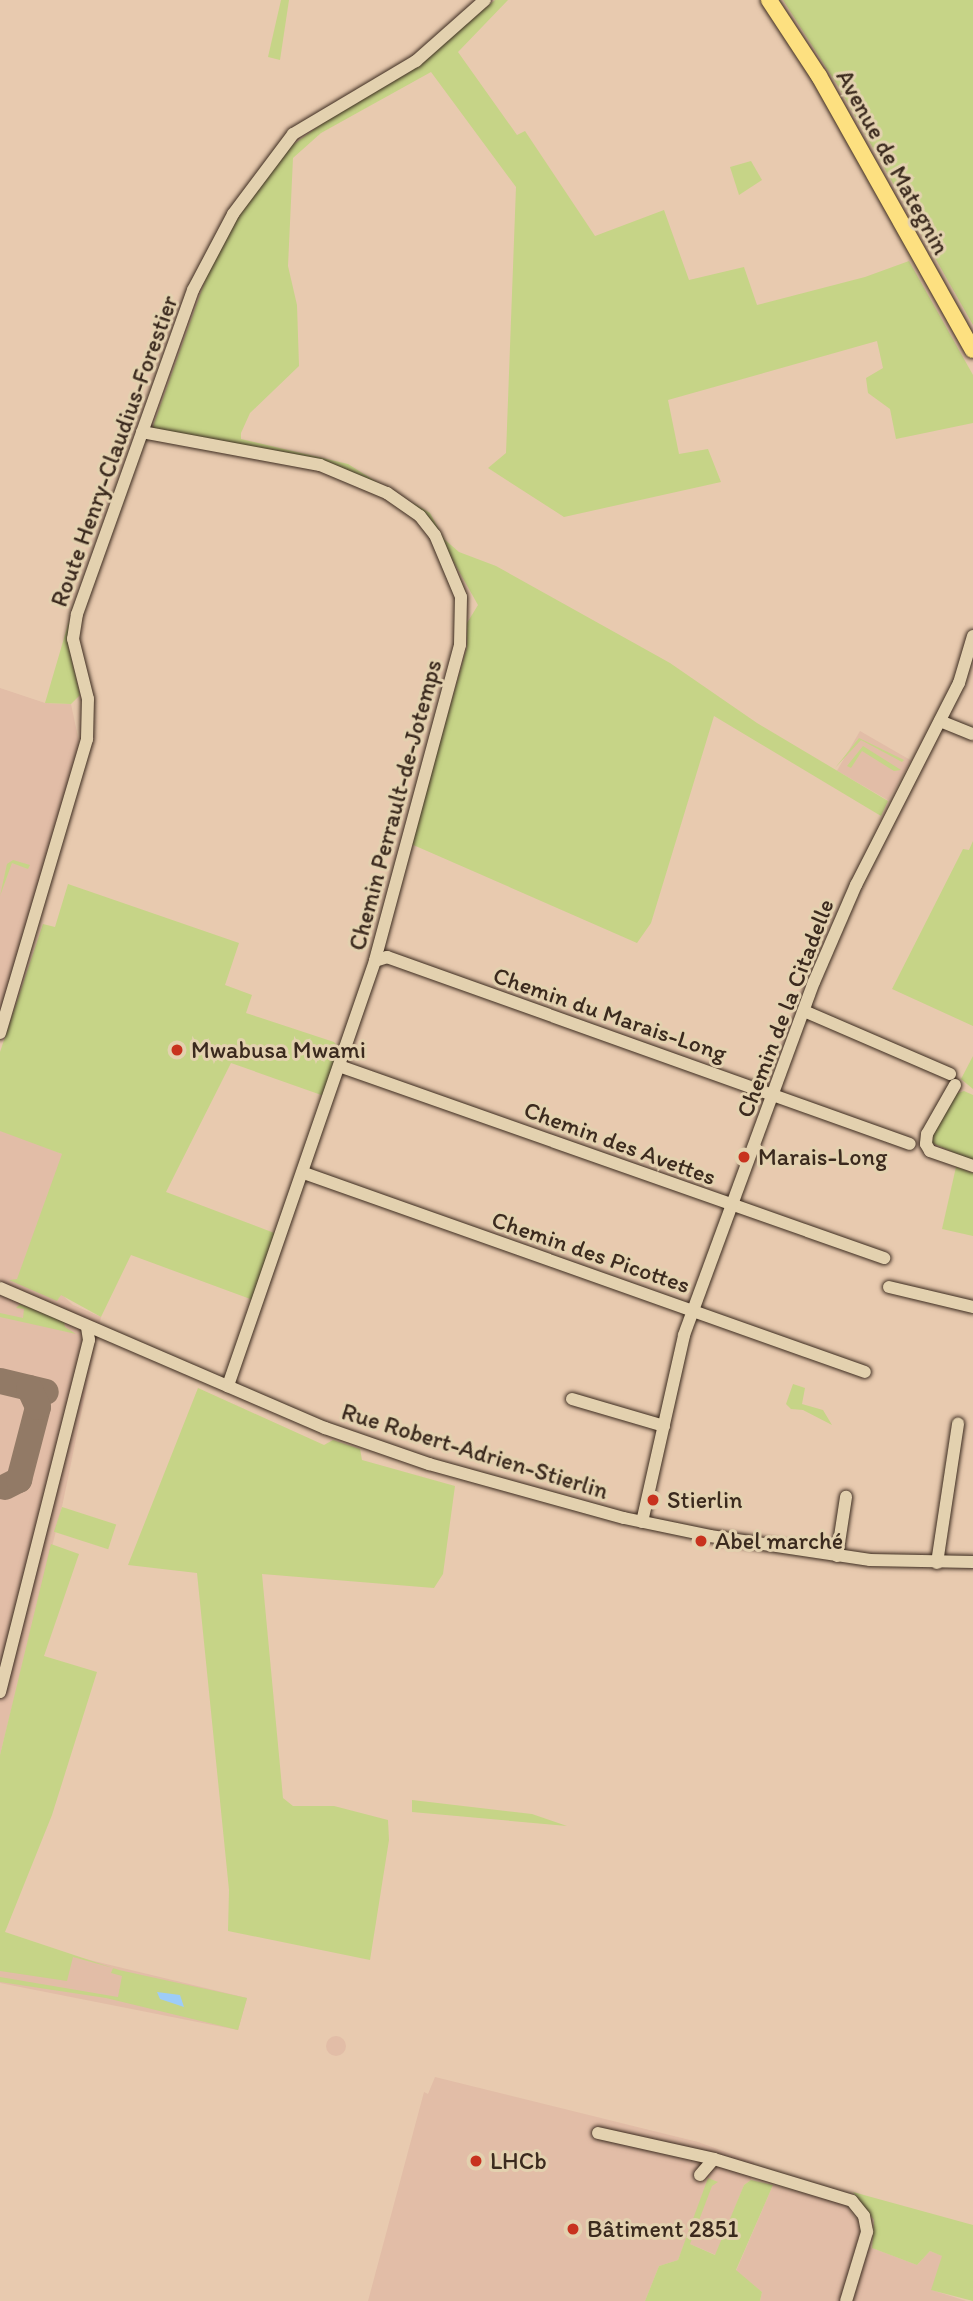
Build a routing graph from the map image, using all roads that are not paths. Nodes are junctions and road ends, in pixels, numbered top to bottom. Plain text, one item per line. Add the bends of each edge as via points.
1 (485, 0) edge
2 (769, 0) edge
3 (973, 350) edge
4 (142, 432) junction
5 (973, 636) edge
6 (940, 721) junction
7 (973, 734) edge
8 (375, 961) junction
9 (804, 1011) junction
10 (0, 1033) edge
11 (342, 1067) junction
12 (774, 1094) junction
13 (910, 1144) dead end
14 (973, 1166) edge
15 (304, 1173) junction
16 (734, 1205) junction
17 (884, 1258) dead end
18 (889, 1287) dead end
19 (0, 1288) edge
20 (973, 1307) edge
21 (696, 1312) junction
22 (87, 1328) junction
23 (865, 1372) dead end
24 (228, 1386) junction
25 (572, 1399) dead end
26 (958, 1424) dead end
27 (664, 1426) junction
28 (846, 1497) dead end
29 (642, 1522) junction
30 (837, 1556) junction
31 (973, 1562) edge
32 (937, 1563) junction
33 (0, 1692) edge
34 (598, 2133) dead end
35 (714, 2160) junction
36 (701, 2175) dead end
37 (846, 2301) edge

1 - 4 street, Route Henry-Claudius-Forestier via 403,70 300,128 269,161 219,237 193,290
2 - 3 main road, Avenue de Mategnin via 819,76
4 - 8 street, Chemin Perrault-de-Jotemps via 341,471 410,506 427,523 449,560 461,597 460,645
4 - 10 street, Route Henry-Claudius-Forestier via 74,625 88,699 87,739
5 - 6 street, Chemin de la Citadelle via 965,670
6 - 7 street
6 - 9 street, Chemin de la Citadelle via 846,906
8 - 11 street, Chemin Perrault-de-Jotemps
8 - 12 street, Chemin du Marais-Long via 387,957
9 - 12 street, Chemin de la Citadelle
9 - 14 street via 952,1079 926,1144 930,1151
11 - 15 street, Chemin Perrault-de-Jotemps
11 - 16 street, Chemin des Avettes
12 - 13 street, Chemin du Marais-Long
12 - 16 street, Chemin de la Citadelle
15 - 21 street, Chemin des Picottes
15 - 24 street, Chemin Perrault-de-Jotemps
16 - 17 street, Chemin des Avettes
16 - 21 street, Chemin de la Citadelle
18 - 20 street
19 - 22 street, Rue Robert-Adrien-Stierlin
21 - 23 street, Chemin des Picottes
21 - 27 street, Chemin de la Citadelle via 684,1335
22 - 24 street, Rue Robert-Adrien-Stierlin
22 - 33 street via 89,1340
24 - 29 street, Rue Robert-Adrien-Stierlin via 376,1447
25 - 27 street
26 - 32 street
27 - 29 street, Chemin de la Citadelle
28 - 30 street
29 - 30 street, Rue Robert-Adrien-Stierlin
30 - 32 street, Rue Robert-Adrien-Stierlin
31 - 32 street, Rue Robert-Adrien-Stierlin
34 - 35 street
35 - 36 street
35 - 37 street via 842,2197 860,2209 866,2242

